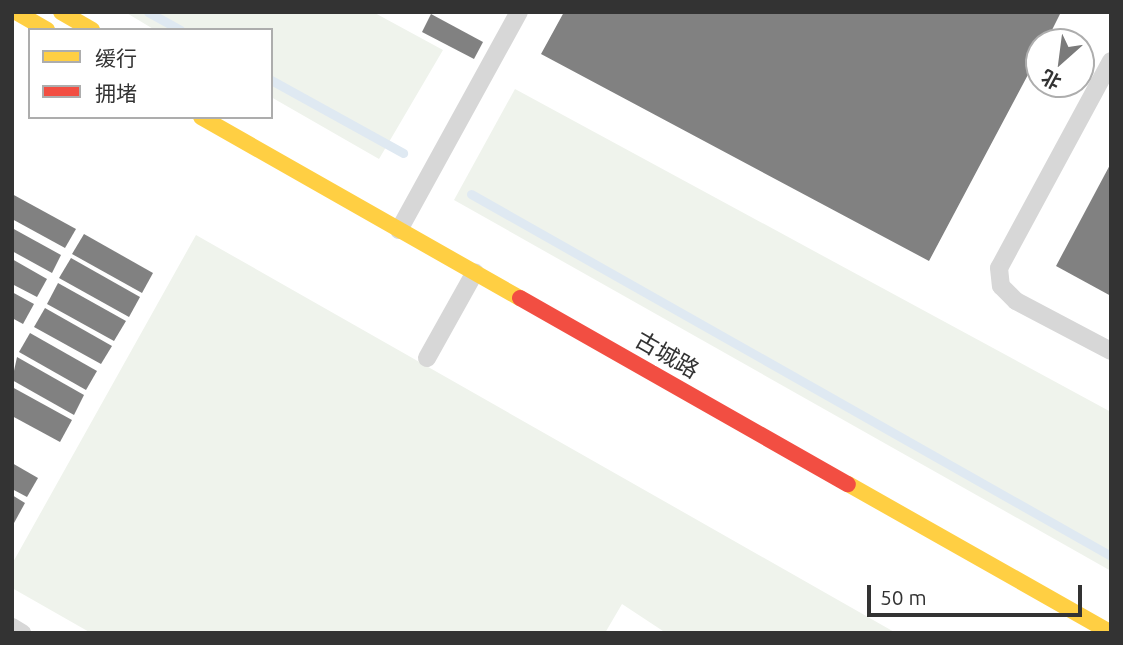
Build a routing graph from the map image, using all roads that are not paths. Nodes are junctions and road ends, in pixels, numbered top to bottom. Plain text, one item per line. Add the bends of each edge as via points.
1 (16, 12) edge
2 (61, 12) edge
3 (519, 12) edge
4 (44, 28) edge
5 (89, 28) edge
6 (1110, 65) edge
7 (205, 119) edge
8 (399, 230) junction
9 (475, 272) junction
10 (1111, 351) edge
11 (426, 358) dead end
12 (12, 627) edge
13 (22, 633) edge
14 (1111, 633) edge

1 - 4 main road
2 - 5 main road
3 - 8 lane
6 - 10 lane via 999,268 1001,286 1016,301
7 - 8 main road, 古城路
8 - 9 main road, 古城路
9 - 11 lane
9 - 14 main road, 古城路
12 - 13 lane

